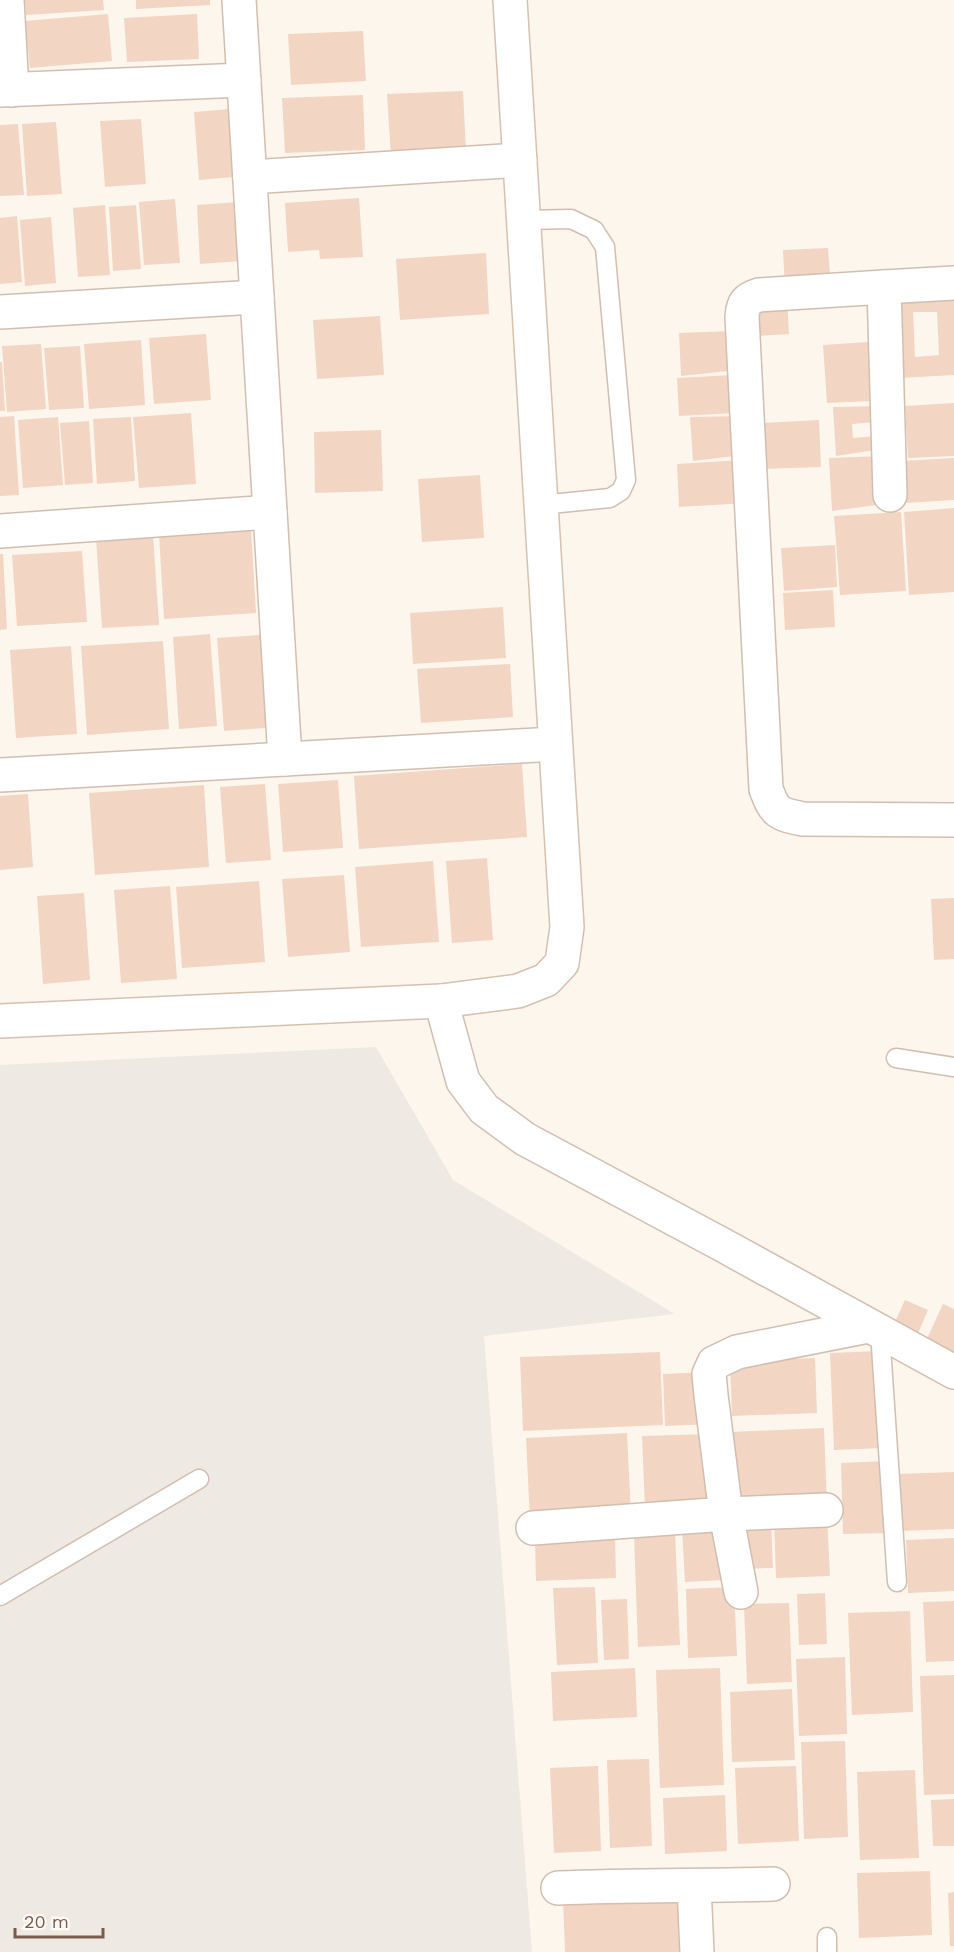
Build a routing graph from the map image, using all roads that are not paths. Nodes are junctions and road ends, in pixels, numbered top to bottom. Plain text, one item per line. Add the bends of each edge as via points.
1 (7, 0) edge
2 (239, 0) edge
3 (510, 0) edge
4 (244, 80) junction
5 (6, 90) edge
6 (520, 160) junction
7 (250, 177) junction
8 (523, 220) junction
9 (954, 283) edge
10 (884, 287) junction
11 (257, 297) junction
12 (0, 312) edge
13 (891, 495) dead end
14 (541, 505) junction
15 (270, 512) junction
16 (0, 531) edge
17 (555, 744) junction
18 (285, 759) junction
19 (0, 775) edge
20 (954, 820) edge
21 (441, 1001) junction
22 (0, 1022) edge
23 (896, 1058) dead end
24 (954, 1067) edge
25 (874, 1329) junction
26 (954, 1372) edge
27 (199, 1479) dead end
28 (826, 1510) dead end
29 (726, 1514) junction
30 (533, 1528) dead end
31 (897, 1582) dead end
32 (741, 1592) dead end
33 (0, 1596) edge
34 (773, 1884) dead end
35 (694, 1886) junction
36 (558, 1888) dead end
37 (697, 1952) edge

1 - 5 street
2 - 4 street
3 - 6 street
4 - 5 street
4 - 7 street
6 - 7 street
6 - 8 street
7 - 11 street
8 - 14 street
8 - 14 lane via 571,219 594,230 605,247 626,480 621,491 610,498
9 - 10 street
10 - 13 street
10 - 20 street via 759,295 743,304 766,789 782,815 803,819
11 - 12 street
11 - 15 street
14 - 17 street
15 - 16 street
15 - 18 street
17 - 18 street
17 - 21 street via 567,927 562,963 546,980 518,991
18 - 19 street
21 - 22 street
21 - 25 street via 463,1081 484,1109 525,1139
23 - 24 lane
25 - 26 street
25 - 29 street via 738,1352 714,1363 711,1395
25 - 31 lane
27 - 33 lane
28 - 29 street
29 - 30 street
29 - 32 street
34 - 35 street
35 - 36 street
35 - 37 street

